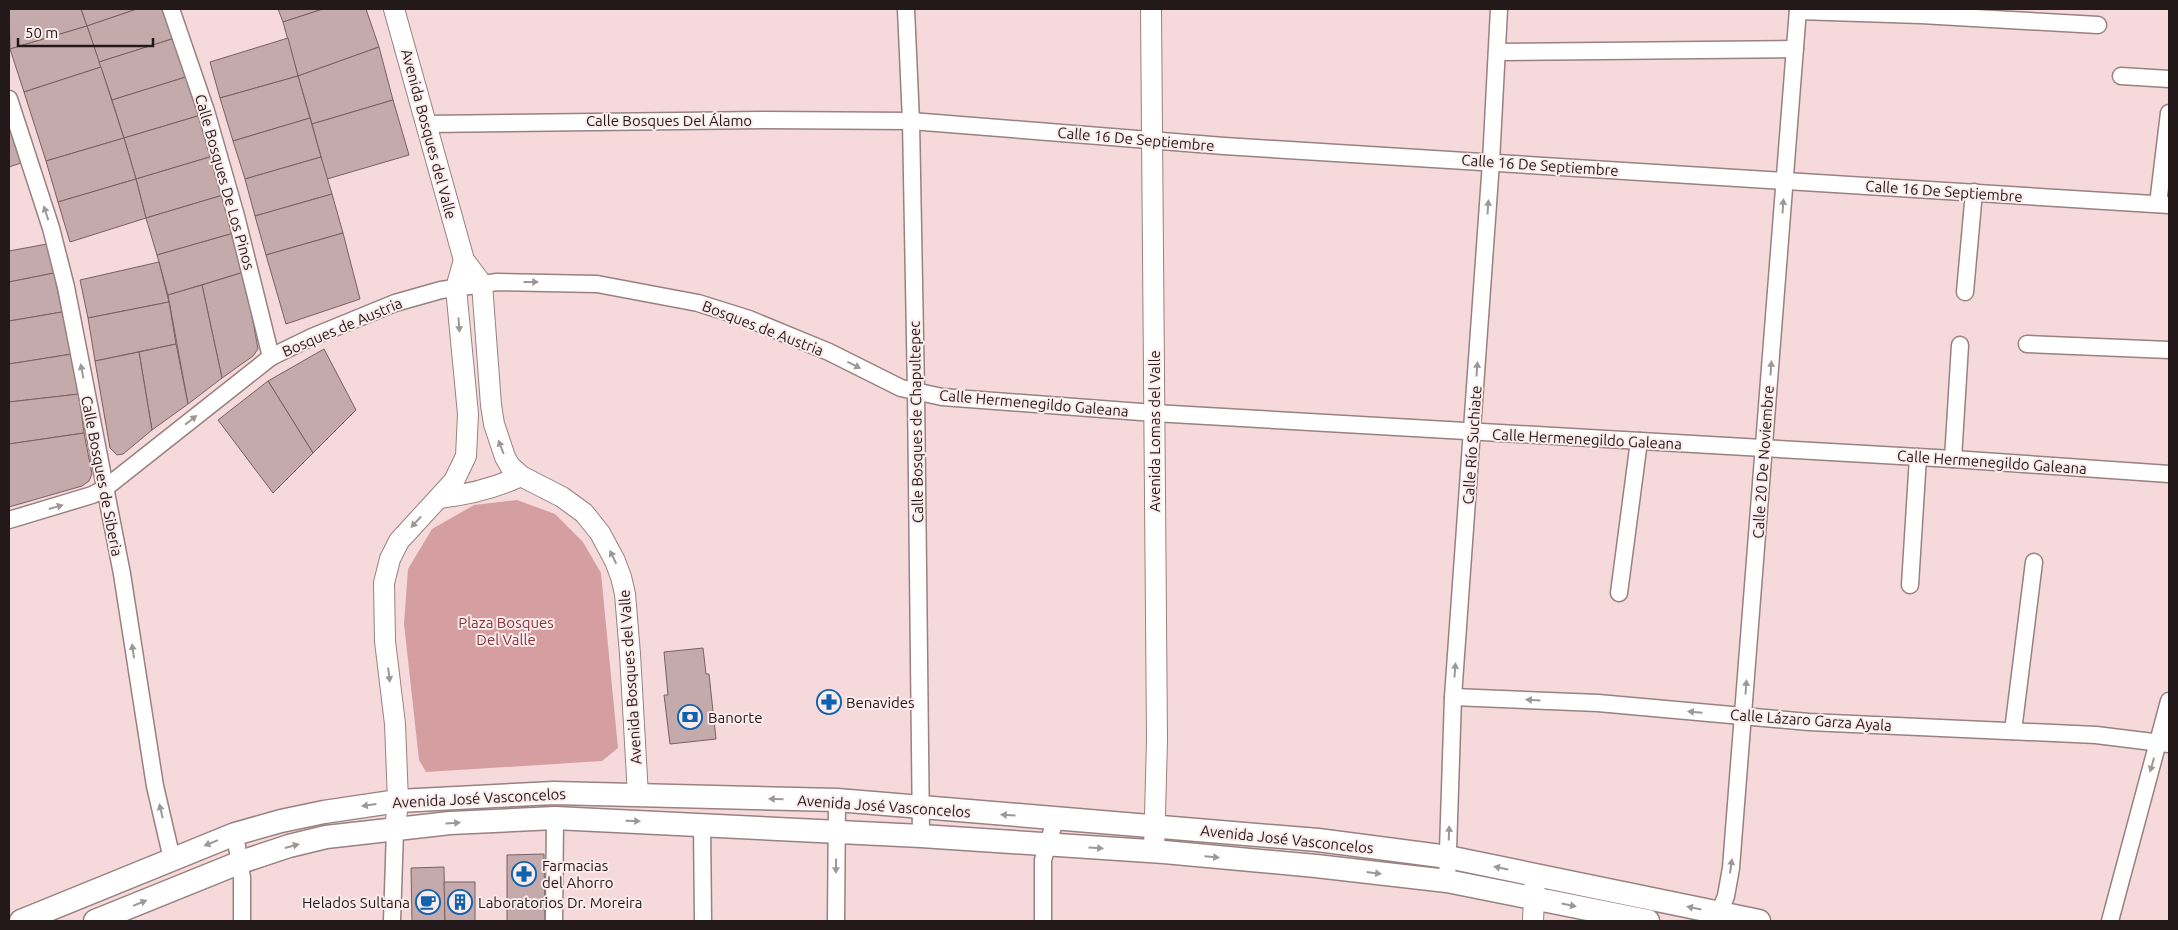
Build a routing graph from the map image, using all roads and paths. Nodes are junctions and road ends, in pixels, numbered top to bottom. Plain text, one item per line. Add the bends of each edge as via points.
1 (171, 9) edge
2 (394, 9) edge
3 (906, 9) edge
4 (1151, 9) edge
5 (1499, 9) edge
6 (1798, 10) edge
7 (2098, 25) dead end
8 (1795, 49) junction
9 (1497, 52) junction
10 (2121, 76) dead end
11 (2169, 79) edge
12 (9, 99) edge
13 (2169, 113) edge
14 (911, 121) junction
15 (427, 124) junction
16 (1153, 139) junction
17 (1491, 162) junction
18 (1785, 181) junction
19 (1974, 192) junction
20 (2164, 205) edge
21 (464, 260) junction
22 (482, 284) junction
23 (456, 288) junction
24 (1965, 292) dead end
25 (2027, 344) dead end
26 (1960, 345) dead end
27 (2169, 350) edge
28 (271, 357) junction
29 (916, 392) junction
30 (1154, 413) junction
31 (1473, 433) junction
32 (1639, 441) junction
33 (1764, 448) junction
34 (1918, 457) junction
35 (1953, 459) junction
36 (2169, 474) edge
37 (521, 476) junction
38 (104, 489) junction
39 (439, 498) junction
40 (9, 520) edge
41 (2034, 562) dead end
42 (1910, 585) dead end
43 (1619, 593) dead end
44 (1453, 697) junction
45 (2169, 701) edge
46 (1744, 716) junction
47 (2013, 731) junction
48 (2164, 743) edge
49 (638, 796) junction
50 (837, 800) junction
51 (398, 801) junction
52 (921, 808) junction
53 (1056, 817) junction
54 (555, 818) junction
55 (702, 824) junction
56 (1156, 827) junction
57 (395, 830) junction
58 (837, 830) junction
59 (235, 834) junction
60 (921, 836) junction
61 (1047, 844) junction
62 (1154, 852) junction
63 (1448, 857) junction
64 (172, 859) junction
65 (240, 862) junction
66 (1447, 881) junction
67 (1534, 886) junction
68 (88, 893) junction
69 (1718, 917) edge
70 (21, 921) edge
71 (98, 921) edge
72 (242, 921) edge
73 (392, 921) edge
74 (554, 921) edge
75 (703, 921) edge
76 (836, 921) edge
77 (1042, 921) edge
78 (1533, 921) edge
79 (1648, 921) edge
80 (1759, 921) edge
81 (2110, 921) edge

1 - 28 street, Calle Bosques De Los Pinos via 209,121
2 - 15 street, Avenida Bosques del Valle
3 - 14 street, Calle Bosques de Chapultepec
4 - 16 street, Avenida Lomas del Valle
5 - 9 street, Calle Río Suchiate
6 - 7 street
6 - 8 street, Calle 20 De Noviembre
8 - 9 street
8 - 18 street, Calle 20 De Noviembre
9 - 17 street, Calle Río Suchiate
10 - 11 street
38 -> 12 street, Calle Bosques de Siberia via 66,287
13 - 20 street
14 - 15 street, Calle Bosques Del Álamo
14 - 16 street, Calle 16 De Septiembre
14 - 29 street, Calle Bosques de Chapultepec
15 - 21 street, Avenida Bosques del Valle
16 - 17 street, Calle 16 De Septiembre
16 - 30 street, Avenida Lomas del Valle
17 - 18 street, Calle 16 De Septiembre
31 -> 17 street, Calle Río Suchiate
18 - 19 street, Calle 16 De Septiembre
33 -> 18 street, Calle 20 De Noviembre
19 - 20 street, Calle 16 De Septiembre
19 - 24 street
21 - 22 street, Avenida Bosques del Valle
21 - 23 street
22 - 23 street, Bosques de Austria
22 -> 29 street, Bosques de Austria via 596,284 698,302 829,352 901,388
37 -> 22 street, Avenida Bosques del Valle via 505,457 494,424
23 - 28 street, Bosques de Austria via 395,303
23 -> 39 street via 468,438 461,469
25 - 27 street
26 - 35 street
38 -> 28 street, Bosques de Austria
29 - 30 street, Calle Hermenegildo Galeana via 972,400
29 - 52 street, Calle Bosques de Chapultepec
30 - 31 street, Calle Hermenegildo Galeana
30 - 56 street, Avenida Lomas del Valle
31 - 32 street, Calle Hermenegildo Galeana
44 -> 31 street, Calle Río Suchiate
32 - 33 street, Calle Hermenegildo Galeana
32 - 43 street
33 - 34 street, Calle Hermenegildo Galeana
46 -> 33 street, Calle 20 De Noviembre
34 - 35 street, Calle Hermenegildo Galeana
34 - 42 street
35 - 36 street, Calle Hermenegildo Galeana
37 - 39 street via 458,496
49 -> 37 street, Avenida Bosques del Valle via 625,594 615,560 584,513 562,497
40 -> 38 street, Bosques de Austria
64 -> 38 street, Calle Bosques de Siberia via 155,786 122,574
39 -> 51 street via 399,541 384,583 385,641 395,724
41 - 47 street
46 -> 44 street, Calle Lázaro Garza Ayala via 1598,703
63 -> 44 street, Calle Río Suchiate
45 - 48 street
46 - 47 street, Calle Lázaro Garza Ayala
69 -> 46 street, Calle 20 De Noviembre via 1731,868
47 - 48 street, Calle Lázaro Garza Ayala via 2096,735
48 -> 81 street
50 -> 49 main road, Avenida José Vasconcelos
49 - 51 main road, Avenida José Vasconcelos via 528,794
49 - 54 main road via 620,804
50 - 52 main road, Avenida José Vasconcelos
50 - 58 street
51 - 57 street
51 -> 59 main road, Avenida José Vasconcelos via 324,812
53 -> 52 main road, Avenida José Vasconcelos
52 - 60 street, Calle Bosques de Chapultepec
53 - 56 main road, Avenida José Vasconcelos
53 - 61 street
54 -> 55 main road, Avenida José Vasconcelos
57 -> 54 main road, Avenida José Vasconcelos via 450,823
54 - 74 street
55 - 58 main road, Avenida José Vasconcelos
55 - 75 street
56 - 62 street, Avenida Lomas del Valle
56 - 63 main road, Avenida José Vasconcelos via 1318,840
65 -> 57 main road, Avenida José Vasconcelos via 326,837
57 - 73 street
58 - 60 main road, Avenida José Vasconcelos
58 -> 76 street
59 -> 64 main road, Avenida José Vasconcelos
59 - 65 street
60 - 61 main road, Avenida José Vasconcelos
61 -> 62 main road, Avenida José Vasconcelos
61 - 77 street via 1043,860
62 -> 66 main road, Avenida José Vasconcelos
63 - 66 street, Calle Río Suchiate
67 -> 63 main road, Avenida José Vasconcelos
64 - 68 main road, Avenida José Vasconcelos
71 -> 65 main road, Avenida José Vasconcelos
65 - 72 street
66 - 67 main road, Avenida José Vasconcelos
69 -> 67 main road, Avenida José Vasconcelos
67 - 78 street
67 -> 79 main road, Avenida José Vasconcelos
68 - 70 main road, Avenida José Vasconcelos
68 - 71 street
69 - 80 main road, Avenida José Vasconcelos

